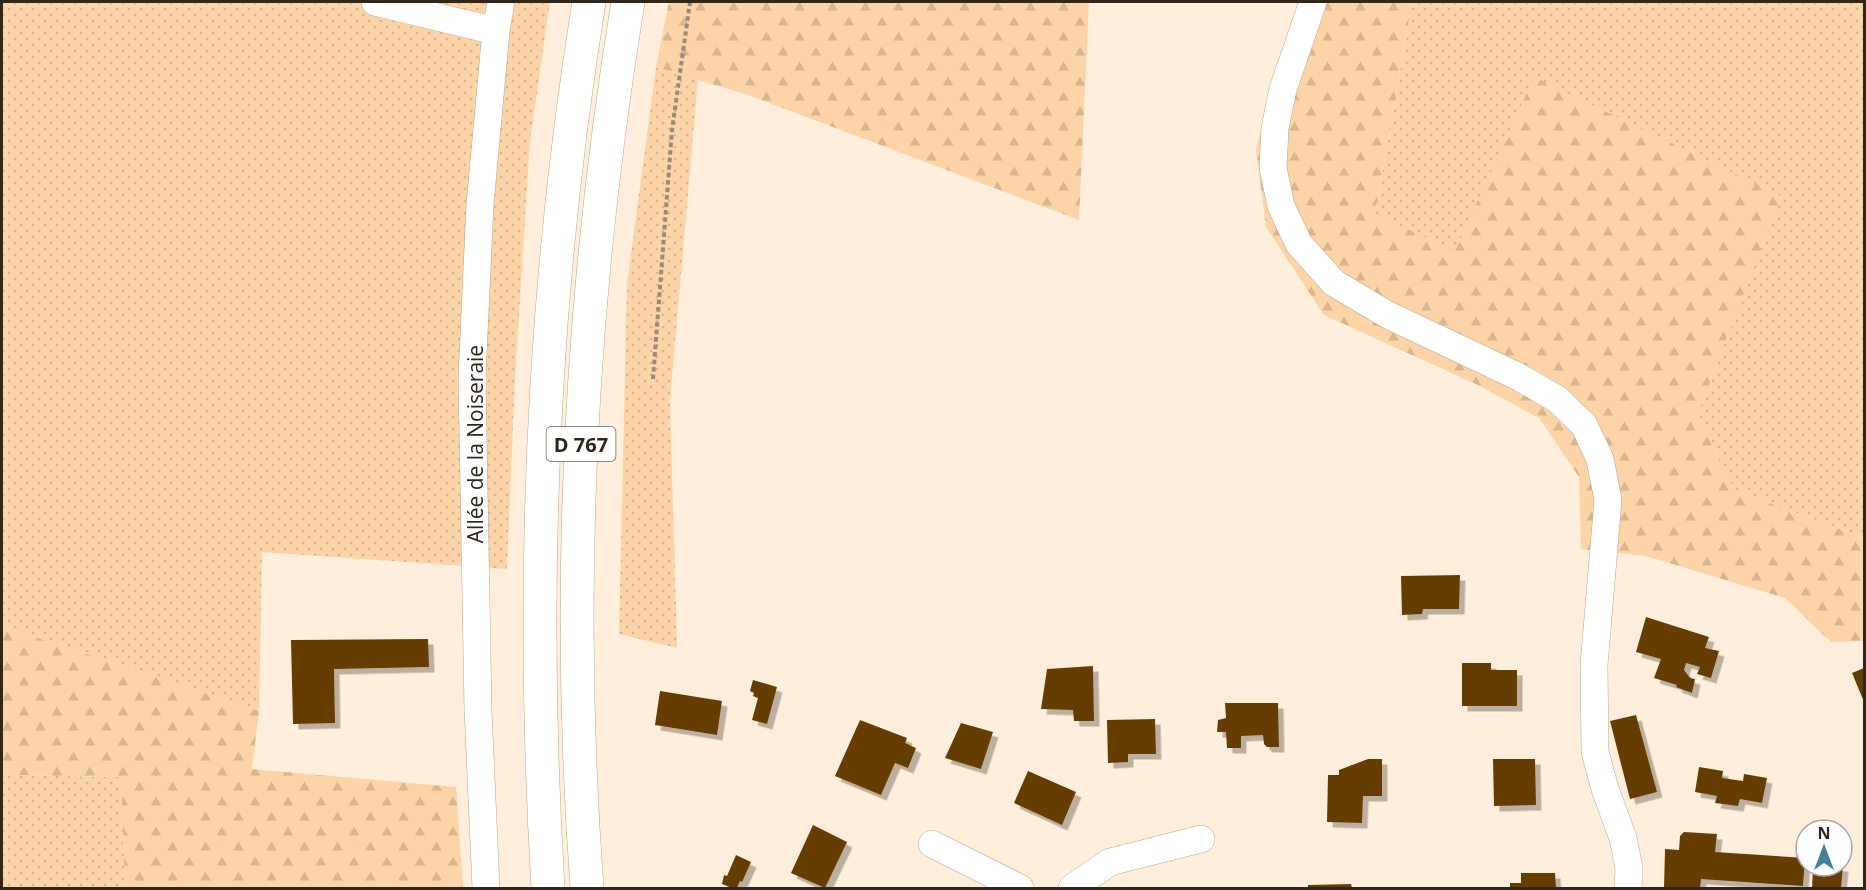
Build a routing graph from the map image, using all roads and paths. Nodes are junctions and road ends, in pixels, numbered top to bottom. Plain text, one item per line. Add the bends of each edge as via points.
1 (375, 2) edge
2 (501, 2) edge
3 (589, 2) edge
4 (628, 2) edge
5 (690, 2) edge
6 (1314, 2) edge
7 (496, 31) junction
8 (653, 379) dead end
9 (1201, 839) dead end
10 (932, 844) dead end
11 (486, 888) edge
12 (548, 888) edge
13 (587, 888) edge
14 (1020, 888) edge
15 (1072, 888) edge
16 (1628, 888) edge

1 - 7 street
2 - 7 street, Allée de la Noiseraie
3 - 12 highway, D 767 via 558,227 543,443 538,663
4 - 13 highway, D 767 via 594,255 584,380 576,637
5 - 8 path via 672,130
6 - 16 street via 1283,89 1274,138 1273,168 1281,206 1299,244 1334,283 1388,315 1557,399 1584,425 1600,459 1608,500 1594,665 1595,752 1623,838
7 - 11 street, Allée de la Noiseraie via 480,204 472,378 478,710
9 - 15 street via 1110,862
10 - 14 street

